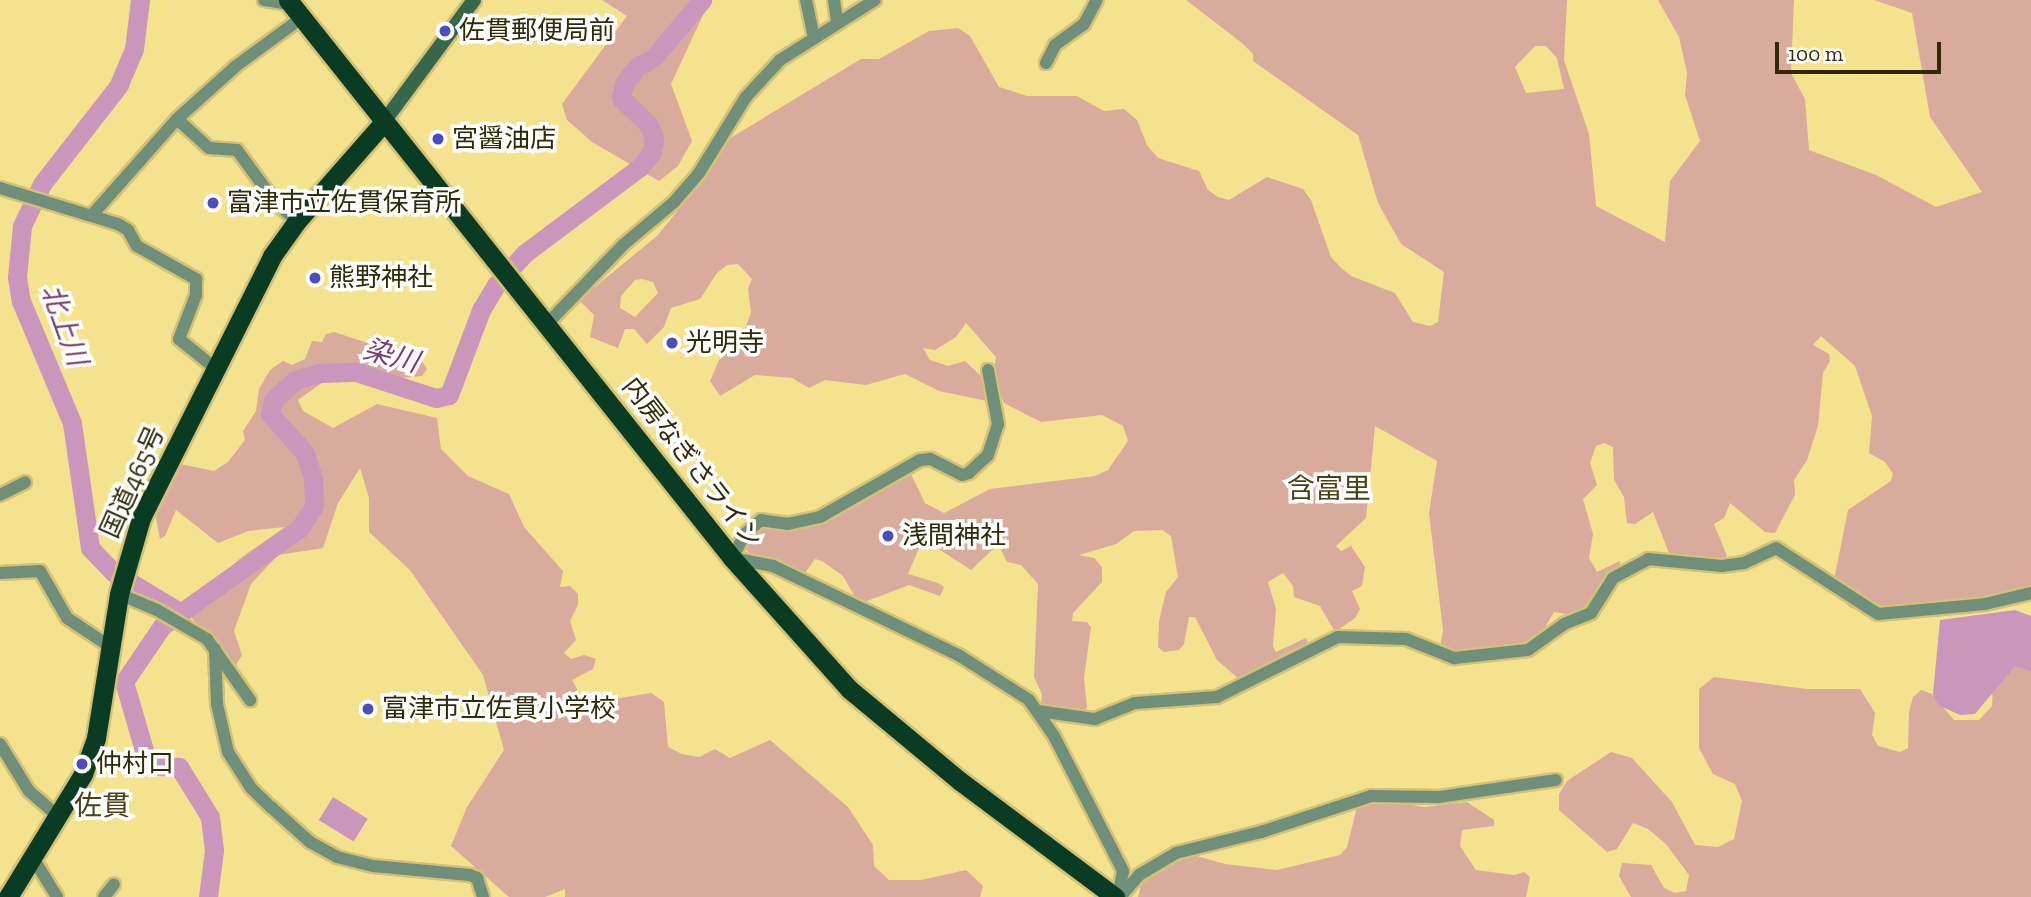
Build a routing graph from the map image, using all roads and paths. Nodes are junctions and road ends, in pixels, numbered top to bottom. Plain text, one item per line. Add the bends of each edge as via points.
1 (264, 0) edge
2 (474, 0) edge
3 (806, 0) edge
4 (834, 0) edge
5 (875, 0) edge
6 (1097, 0) edge
7 (293, 8) edge
8 (837, 22) junction
9 (814, 38) junction
10 (1046, 63) dead end
11 (177, 119) junction
12 (383, 123) junction
13 (0, 188) edge
14 (92, 215) junction
15 (297, 221) junction
16 (547, 324) junction
17 (216, 369) junction
18 (988, 370) dead end
19 (25, 482) dead end
20 (0, 495) edge
21 (732, 558) junction
22 (0, 573) edge
23 (120, 590) junction
24 (2031, 593) edge
25 (109, 646) junction
26 (215, 649) junction
27 (250, 700) dead end
28 (1038, 710) junction
29 (0, 744) edge
30 (1556, 780) dead end
31 (58, 816) junction
32 (33, 858) junction
33 (6, 894) edge
34 (1110, 895) edge
35 (57, 897) edge
36 (483, 897) edge

1 - 7 street
2 - 12 main road
3 - 9 street
4 - 8 street
5 - 8 street
6 - 10 street via 1084,24 1055,45
7 - 11 street
7 - 12 highway, 内房なぎさライン
8 - 9 street
9 - 16 street via 780,60 746,97 699,173 674,202 623,245
11 - 14 street
11 - 15 street via 209,148 237,150 275,202
12 - 15 highway, 国道465号
12 - 16 highway, 内房なぎさライン
13 - 14 street
14 - 17 street via 128,230 137,246 197,279 196,295 179,339
15 - 17 highway, 国道465号 via 272,256
16 - 21 highway, 内房なぎさライン
17 - 23 highway, 国道465号 via 141,519
18 - 21 street via 998,424 988,455 970,473 962,475 930,459 920,460 820,517 788,524 761,520 745,534
19 - 20 street
21 - 28 street via 773,566 960,656
21 - 34 highway, 内房なぎさライン via 849,689
22 - 25 street via 40,571 68,618
23 - 25 highway, 国道465号
23 - 26 street via 174,619
24 - 28 street via 1985,604 1878,614 1776,548 1744,563 1722,566 1648,559 1613,578 1591,613 1563,624 1528,650 1454,658 1406,639 1338,637 1217,697 1136,703 1095,719
25 - 31 highway, 国道465号 via 96,738 83,774
26 - 27 street
26 - 36 street via 217,704 228,752 251,788 271,807 310,842 337,857 373,866 470,874 478,878
28 - 34 street via 1123,871
29 - 31 street via 29,791
30 - 34 street via 1439,797 1371,796 1261,832 1176,853
31 - 32 highway, 国道465号
32 - 33 highway, 国道465号
32 - 35 street

